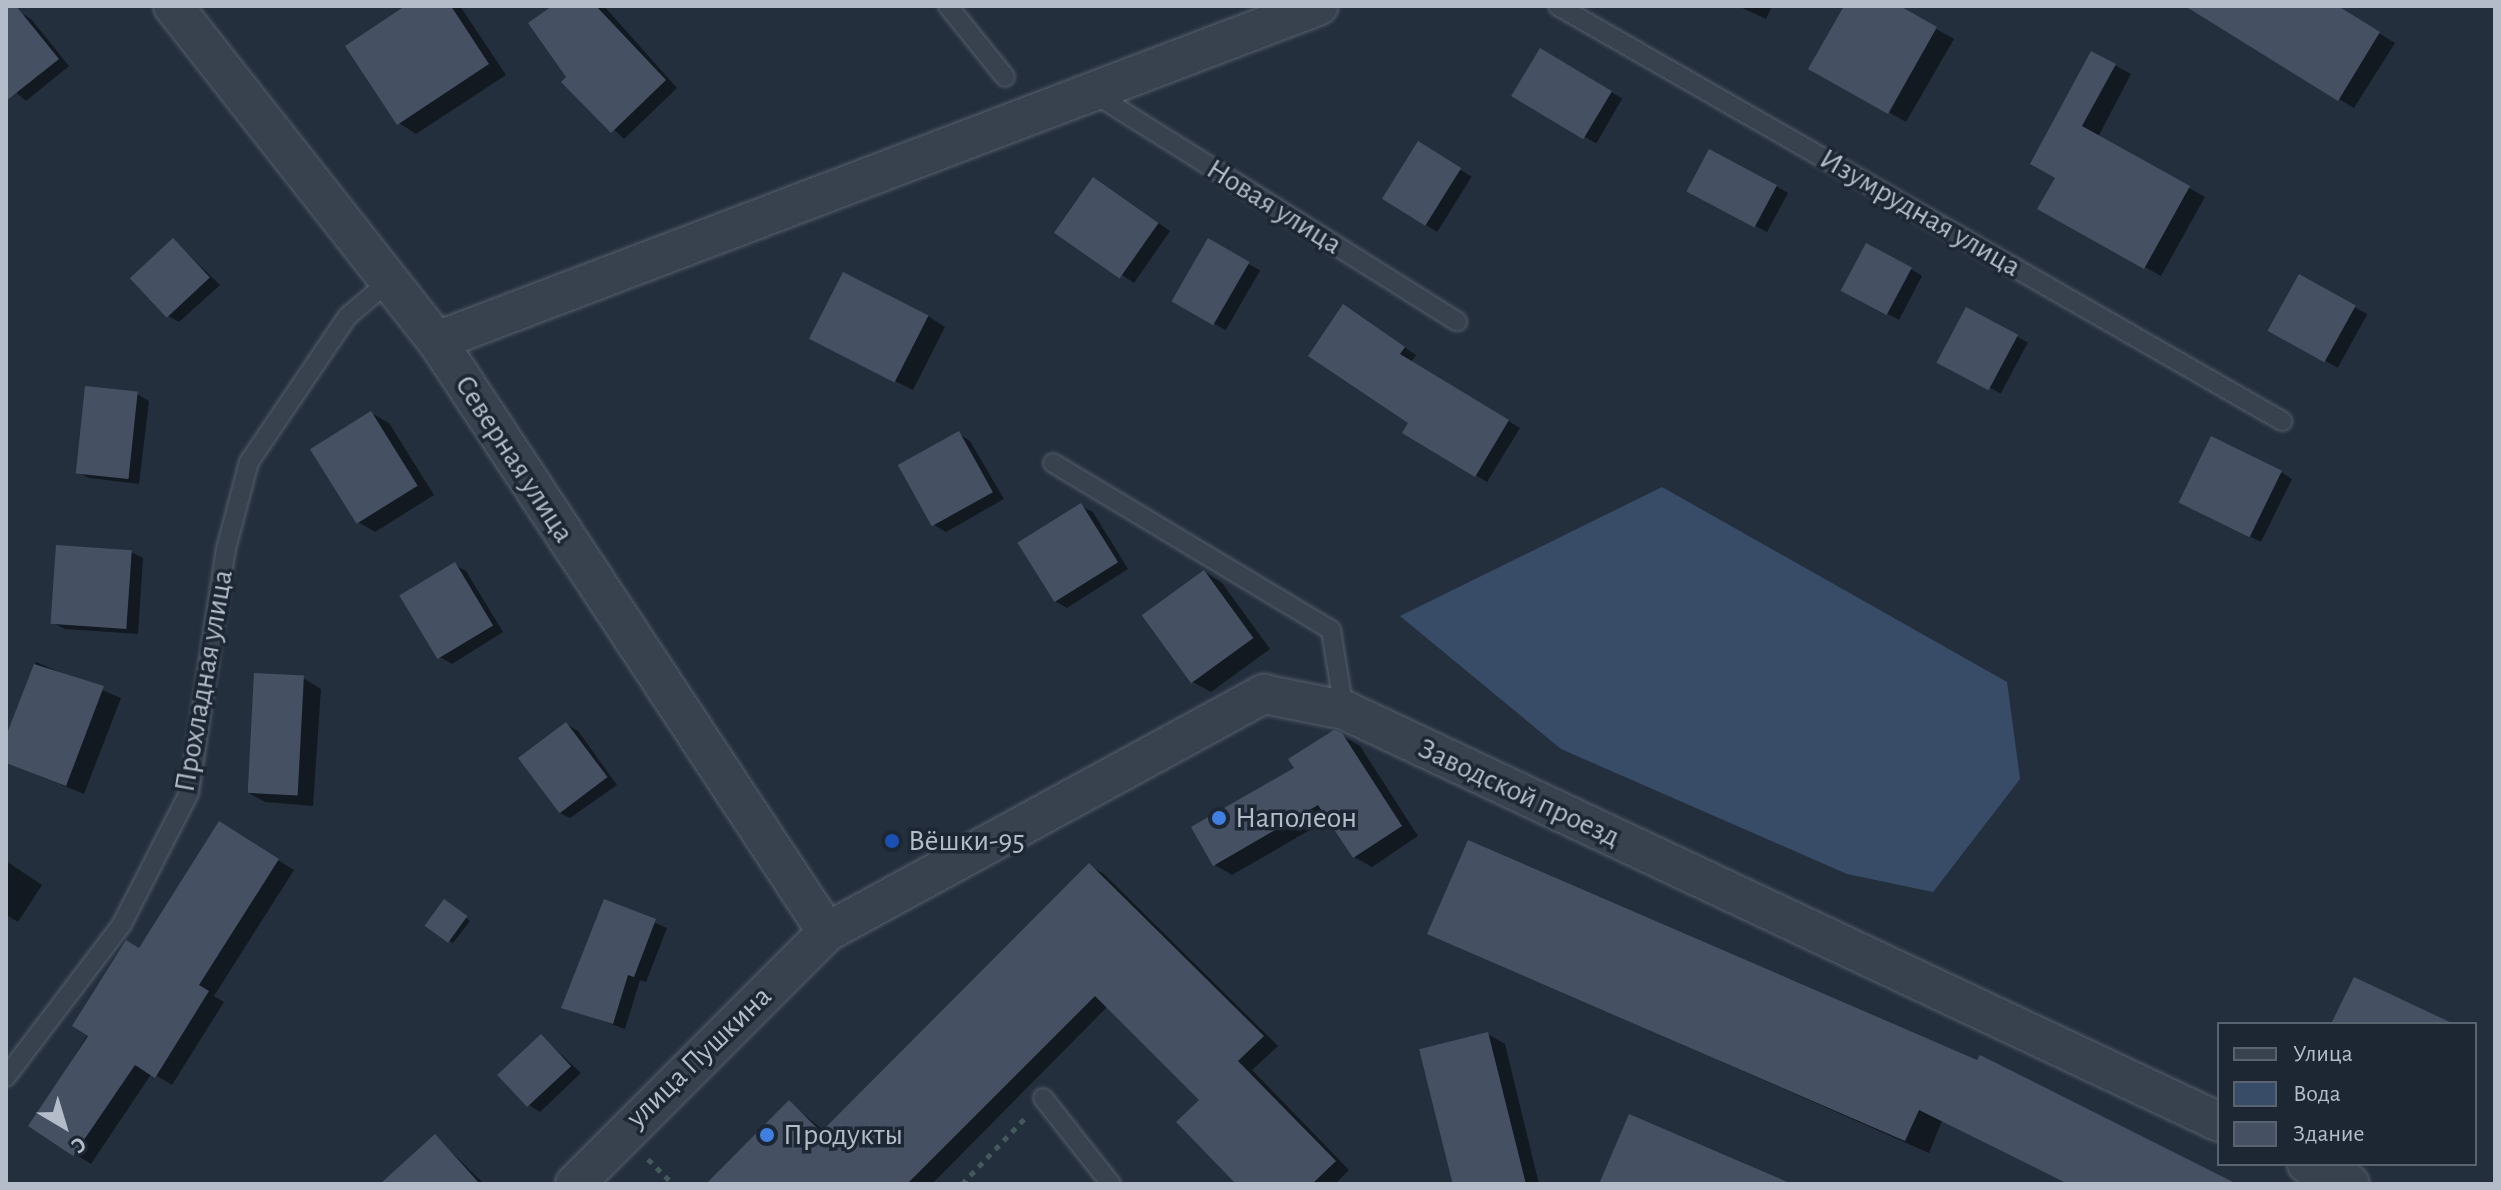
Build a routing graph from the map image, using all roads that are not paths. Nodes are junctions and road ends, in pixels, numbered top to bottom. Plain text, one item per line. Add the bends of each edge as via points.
1 (173, 6) edge
2 (948, 6) edge
3 (1318, 6) edge
4 (1558, 6) edge
5 (1005, 77) dead end
6 (1091, 92) junction
7 (387, 283) junction
8 (1457, 321) dead end
9 (437, 341) junction
10 (2282, 421) dead end
11 (1053, 463) dead end
12 (1344, 710) junction
13 (827, 932) junction
14 (6, 1077) edge
15 (1043, 1098) road end
16 (2217, 1121) edge
17 (2311, 1166) edge
18 (575, 1184) edge
19 (1111, 1184) edge
20 (2350, 1184) edge

1 - 7 street, Северная улица
2 - 5 lane
3 - 6 street
4 - 10 lane, Изумрудная улица
6 - 8 lane, Новая улица
6 - 9 street
7 - 9 street, Северная улица
7 - 14 lane, Прохладная улица via 348,316 249,462 226,549 189,793 122,924
9 - 13 street, Северная улица
11 - 12 lane via 1331,630
12 - 13 street, Заводской проезд via 1264,694
12 - 16 street, Заводской проезд
13 - 18 street, улица Пушкина
15 - 19 lane
17 - 20 street

